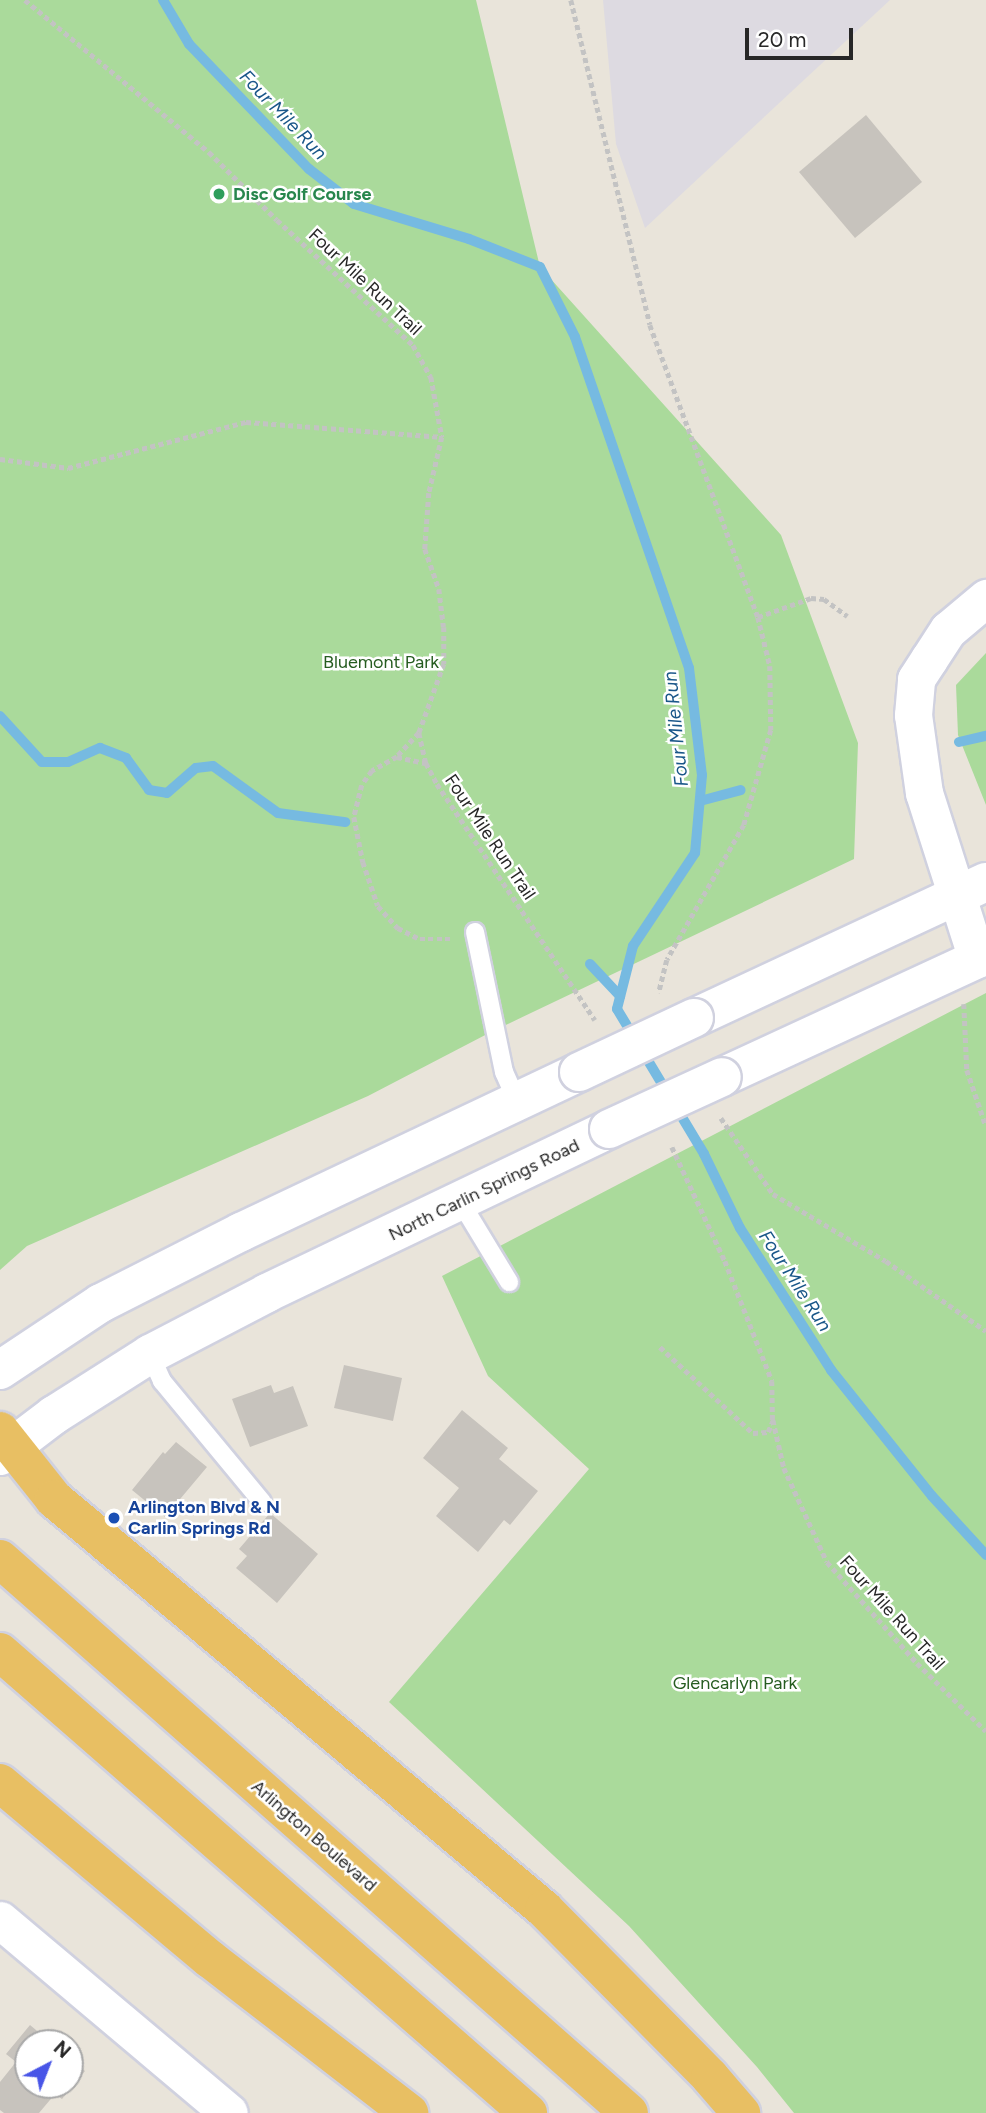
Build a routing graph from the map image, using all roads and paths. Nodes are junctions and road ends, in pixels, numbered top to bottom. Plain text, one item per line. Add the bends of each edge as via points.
1 (25, 0) edge
2 (571, 0) edge
3 (442, 437) junction
4 (0, 459) edge
5 (986, 598) edge
6 (847, 616) dead end
7 (758, 617) junction
8 (419, 733) junction
9 (397, 757) junction
10 (426, 763) junction
11 (971, 888) edge
12 (475, 932) joint
13 (982, 957) edge
14 (659, 993) dead end
15 (964, 1000) dead end
16 (595, 1020) dead end
17 (517, 1101) junction
18 (721, 1118) dead end
19 (986, 1126) edge
20 (671, 1147) dead end
21 (460, 1201) junction
22 (509, 1282) dead end
23 (986, 1331) edge
24 (660, 1347) dead end
25 (150, 1354) junction
26 (0, 1370) edge
27 (773, 1420) junction
28 (4, 1445) edge
29 (262, 1502) dead end
30 (0, 1559) edge
31 (0, 1652) edge
32 (986, 1731) edge
33 (0, 1783) edge
34 (1, 1924) edge
35 (229, 2113) edge
36 (409, 2113) edge
37 (528, 2113) edge
38 (629, 2113) edge
39 (741, 2113) edge

1 - 3 path, Four Mile Run Trail via 209,152 414,345 431,377
2 - 7 path via 650,325
3 - 4 path via 246,422 68,468
3 - 8 path, Four Mile Run Trail via 429,493 425,549 439,589 444,664
5 - 11 street via 948,630 916,680 914,703 924,793
6 - 7 path via 824,598 811,598
7 - 14 path via 770,666 771,730 744,825 667,960
8 - 9 path
8 - 10 path, Four Mile Run Trail
9 - 10 path
9 - 12 path via 372,771 362,785 354,817 378,906 398,928 420,939 444,941
10 - 16 path, Four Mile Run Trail
11 - 13 street
11 - 17 main road, bridge
12 - 17 lane via 504,1072
13 - 21 main road, North Carlin Springs Road, bridge
15 - 19 path via 967,1070
17 - 26 main road via 101,1303
18 - 23 path via 773,1194 886,1261
20 - 27 path, Four Mile Run Trail via 725,1261 772,1381
21 - 22 lane
21 - 25 main road, North Carlin Springs Road
24 - 27 path via 752,1433 768,1432
25 - 28 main road, North Carlin Springs Road
25 - 29 lane via 162,1381
27 - 32 path, Four Mile Run Trail via 784,1468 827,1562 917,1663
28 - 39 highway via 54,1499 544,1909
30 - 38 highway, Arlington Boulevard
31 - 37 highway
33 - 36 highway via 210,1959
34 - 35 street

